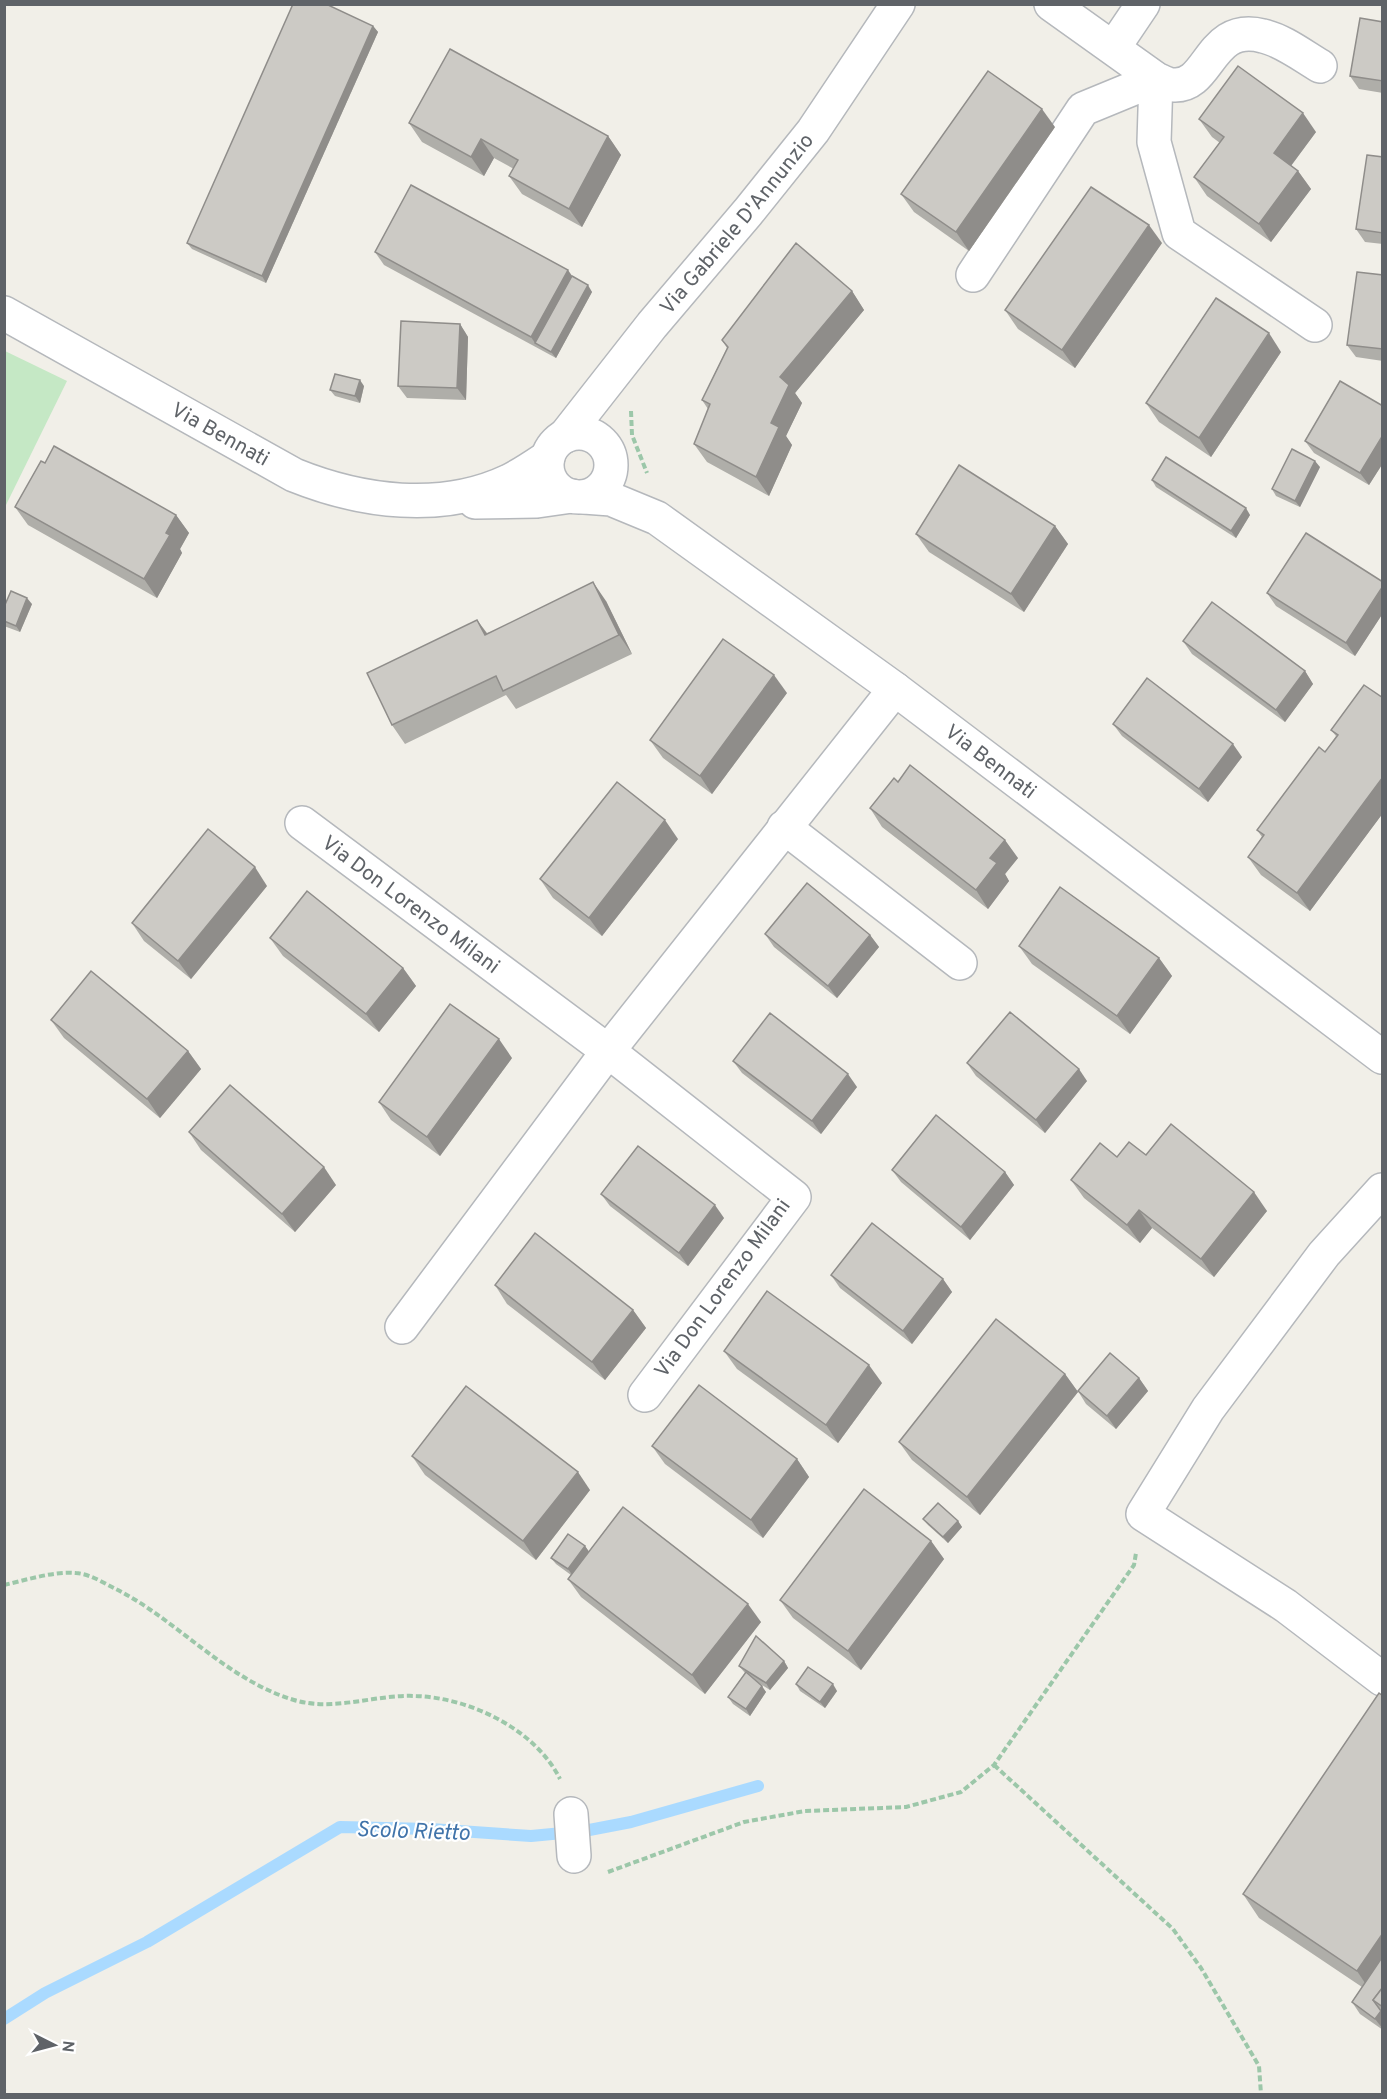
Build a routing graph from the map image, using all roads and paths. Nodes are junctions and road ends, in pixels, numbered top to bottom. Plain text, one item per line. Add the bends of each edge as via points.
1 (898, 4) edge
2 (1051, 4) edge
3 (1143, 4) edge
4 (1114, 47) junction
5 (1320, 66) dead end
6 (1156, 80) junction
7 (973, 275) dead end
8 (4, 313) edge
9 (1315, 325) dead end
10 (631, 406) dead end
11 (557, 446) junction
12 (650, 479) dead end
13 (578, 497) junction
14 (452, 498) junction
15 (895, 690) junction
16 (302, 823) dead end
17 (784, 827) junction
18 (960, 963) dead end
19 (608, 1051) junction
20 (1383, 1057) edge
21 (1383, 1190) edge
22 (402, 1327) dead end
23 (645, 1395) dead end
24 (1143, 1514) junction
25 (4, 1585) edge
26 (1383, 1679) edge
27 (994, 1765) junction
28 (571, 1814) joint
29 (574, 1856) joint
30 (1261, 2094) edge

1 - 11 street, Via Gabriele D'Annunzio via 813,131
2 - 4 street
3 - 4 street
4 - 6 street
5 - 6 street via 1264,36 1238,33 1221,42 1191,80 1174,86
6 - 7 street via 1083,110
6 - 9 street via 1154,142 1179,233
8 - 14 street, Via Bennati via 294,475 333,490 370,498
10 - 12 path via 632,435
11 - 13 street via 548,470 552,482 560,491
11 - 13 street via 578,432 591,435 604,445 612,460 609,477 599,490
11 - 14 street, Via Bennati via 510,481
13 - 14 street, Via Bennati via 483,503
13 - 15 street, Via Bennati via 611,499 657,518
15 - 17 street
15 - 20 street, Via Bennati
16 - 19 street, Via Don Lorenzo Milani
17 - 18 street
17 - 19 street
19 - 22 street
19 - 23 street, Via Don Lorenzo Milani via 794,1197
21 - 24 street via 1324,1254 1208,1409
24 - 26 street via 1286,1606
24 - 27 path via 1134,1565
25 - 28 path via 67,1573 87,1575 146,1605 239,1676 296,1701 331,1706 415,1696 454,1701 488,1714 535,1747 559,1776
27 - 29 path via 961,1792 906,1807 804,1811 744,1822 602,1874 583,1872
27 - 30 path via 1173,1929 1259,2066
28 - 29 street

